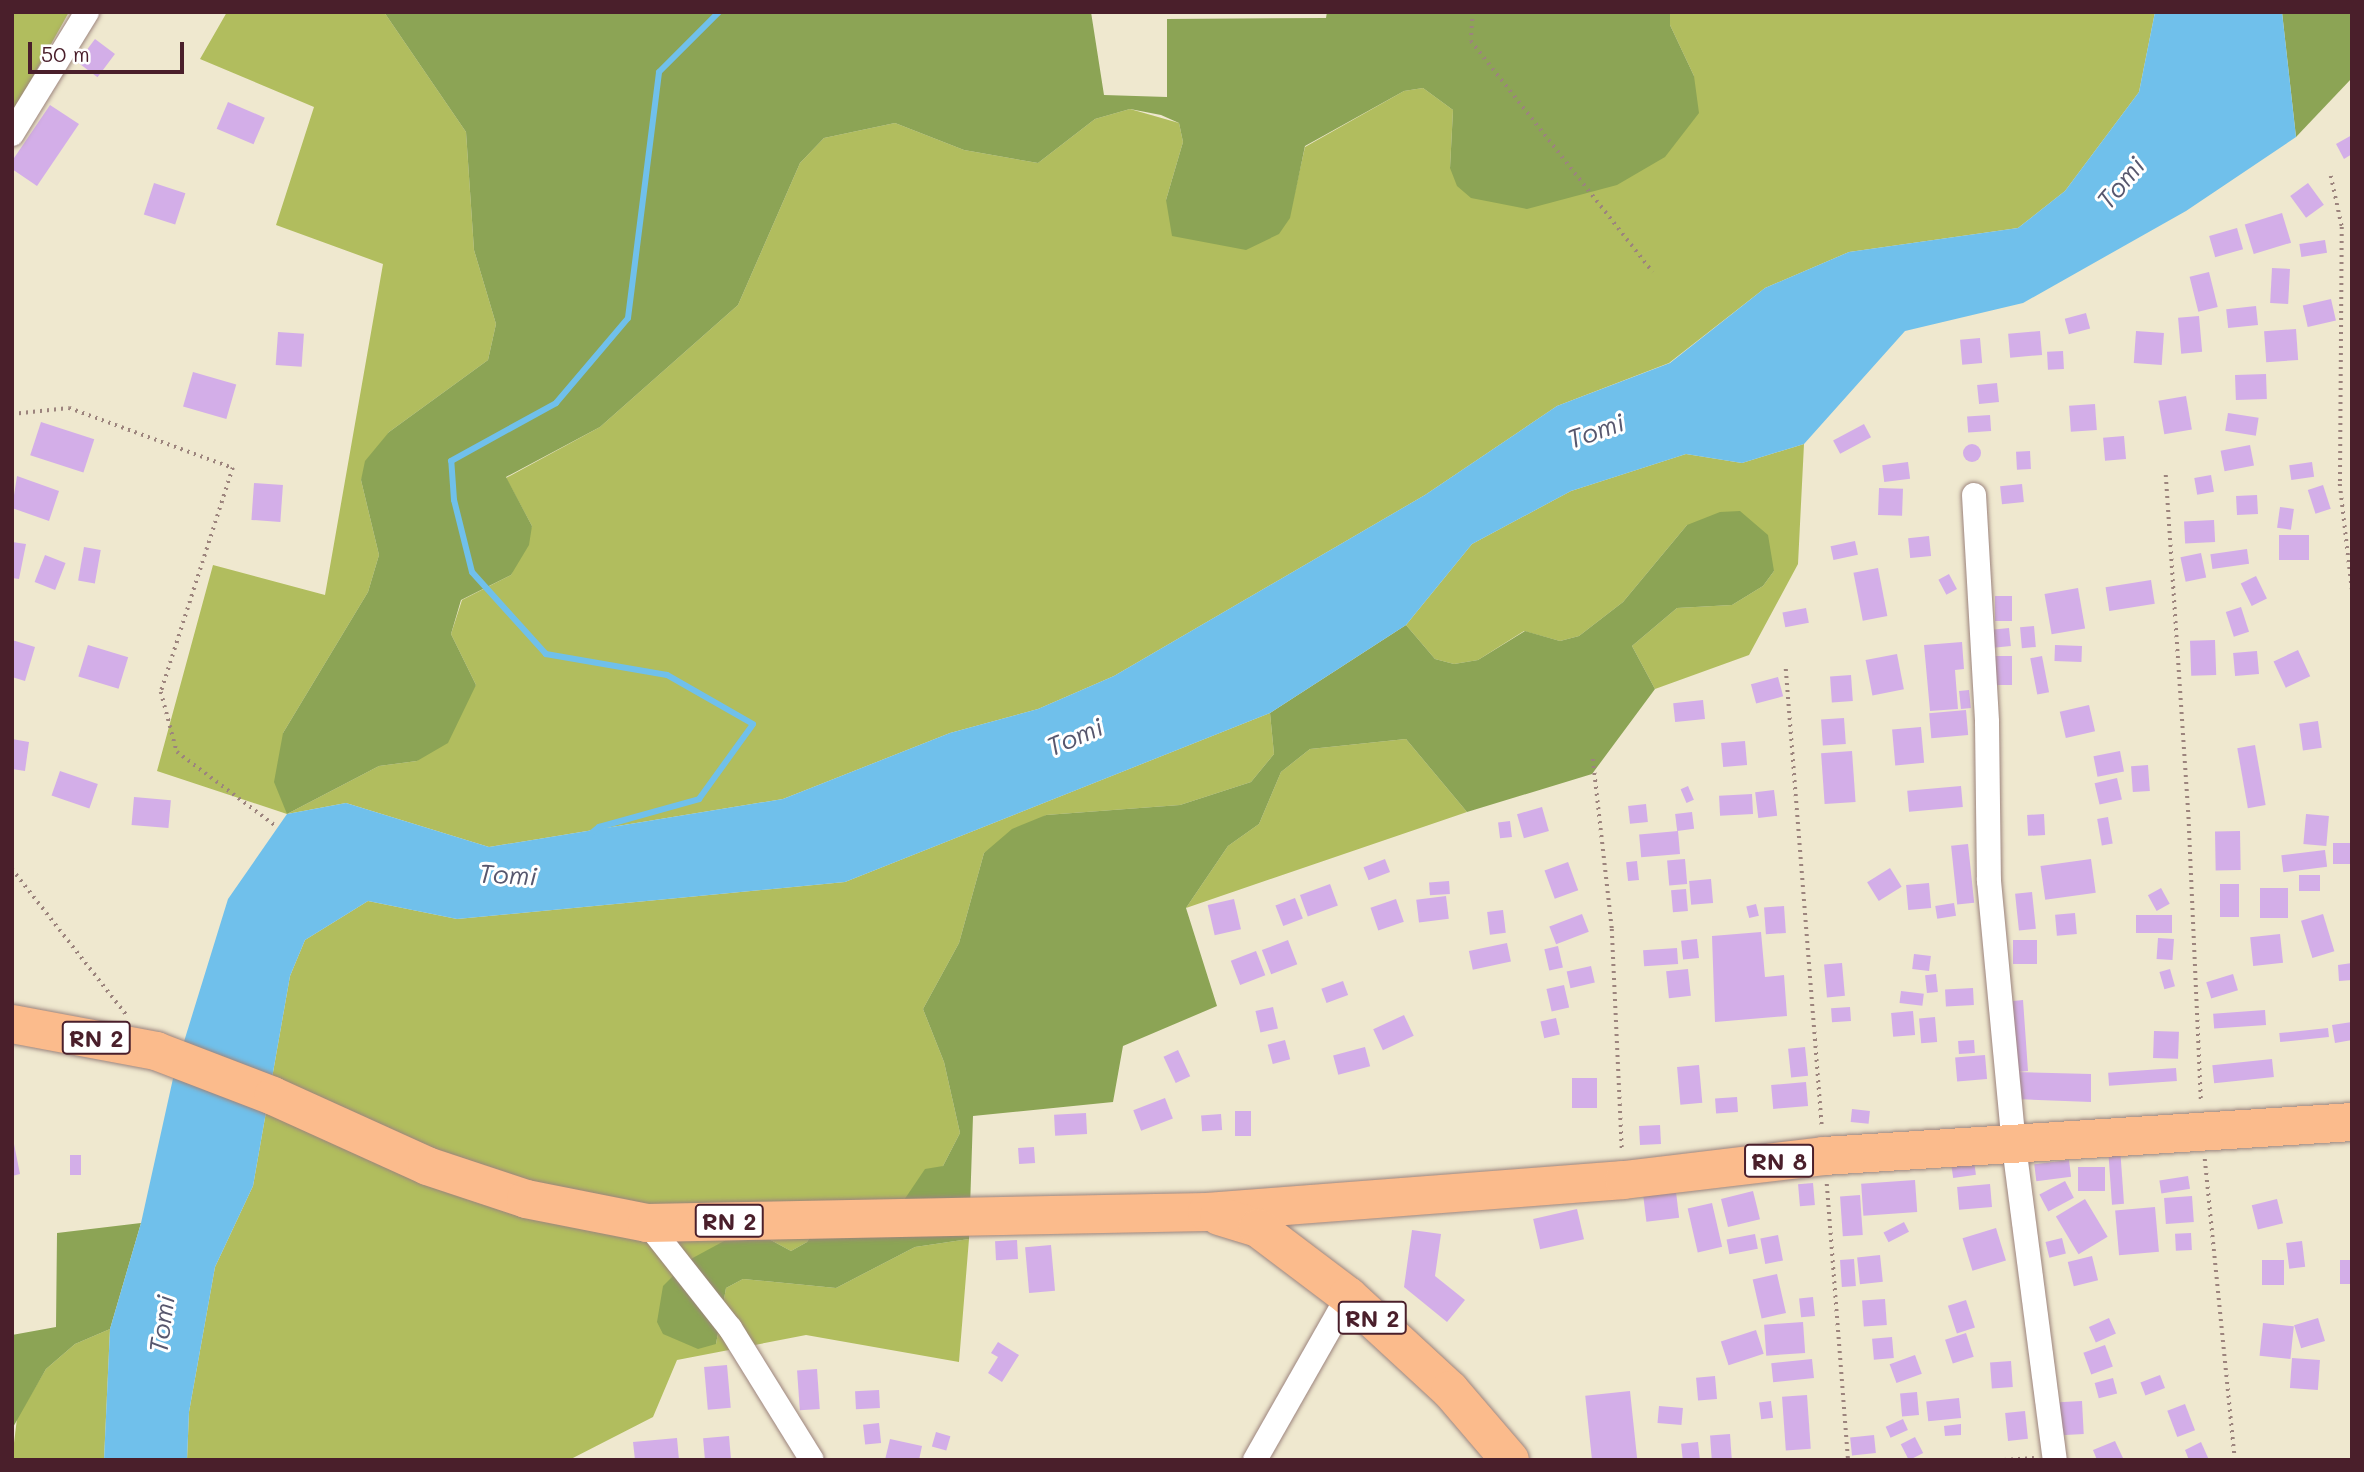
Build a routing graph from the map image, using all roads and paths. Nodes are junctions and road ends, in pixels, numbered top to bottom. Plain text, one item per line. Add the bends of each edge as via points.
1 (87, 12) edge
2 (1473, 12) edge
3 (12, 134) edge
4 (2331, 176) dead end
5 (1653, 272) dead end
6 (12, 414) edge
7 (2166, 475) dead end
8 (1974, 495) dead end
9 (2352, 589) edge
10 (1786, 669) dead end
11 (1593, 759) dead end
12 (276, 826) dead end
13 (12, 869) edge
14 (12, 1024) edge
15 (167, 1055) junction
16 (2352, 1122) edge
17 (2202, 1131) junction
18 (2014, 1146) junction
19 (1824, 1156) junction
20 (1624, 1180) junction
21 (1207, 1212) junction
22 (647, 1223) junction
23 (1348, 1296) junction
24 (2055, 1458) edge
25 (813, 1460) edge
26 (1255, 1460) edge
27 (1510, 1460) edge
28 (1848, 1460) edge
29 (2004, 1460) edge
30 (2235, 1460) edge

1 - 3 street
2 - 5 path via 1471,41
4 - 9 path via 2343,228 2340,484
6 - 12 path via 69,408 233,468 161,692 177,752
7 - 17 path via 2189,824
8 - 18 street via 1987,722 1989,881
10 - 19 path
11 - 20 path via 1612,929
13 - 15 path
14 - 15 main road, RN 2
15 - 22 main road, RN 2 via 273,1096 439,1170 526,1199
16 - 17 main road, RN 8
17 - 18 main road, RN 8
17 - 30 path
18 - 19 main road, RN 8
18 - 24 street
19 - 20 main road, RN 8
19 - 28 path
20 - 21 main road, RN 8
21 - 22 main road, RN 2
21 - 23 main road, RN 2 via 1258,1228
22 - 25 street via 730,1328
23 - 26 street
23 - 27 main road, RN 2 via 1450,1390
24 - 29 path

